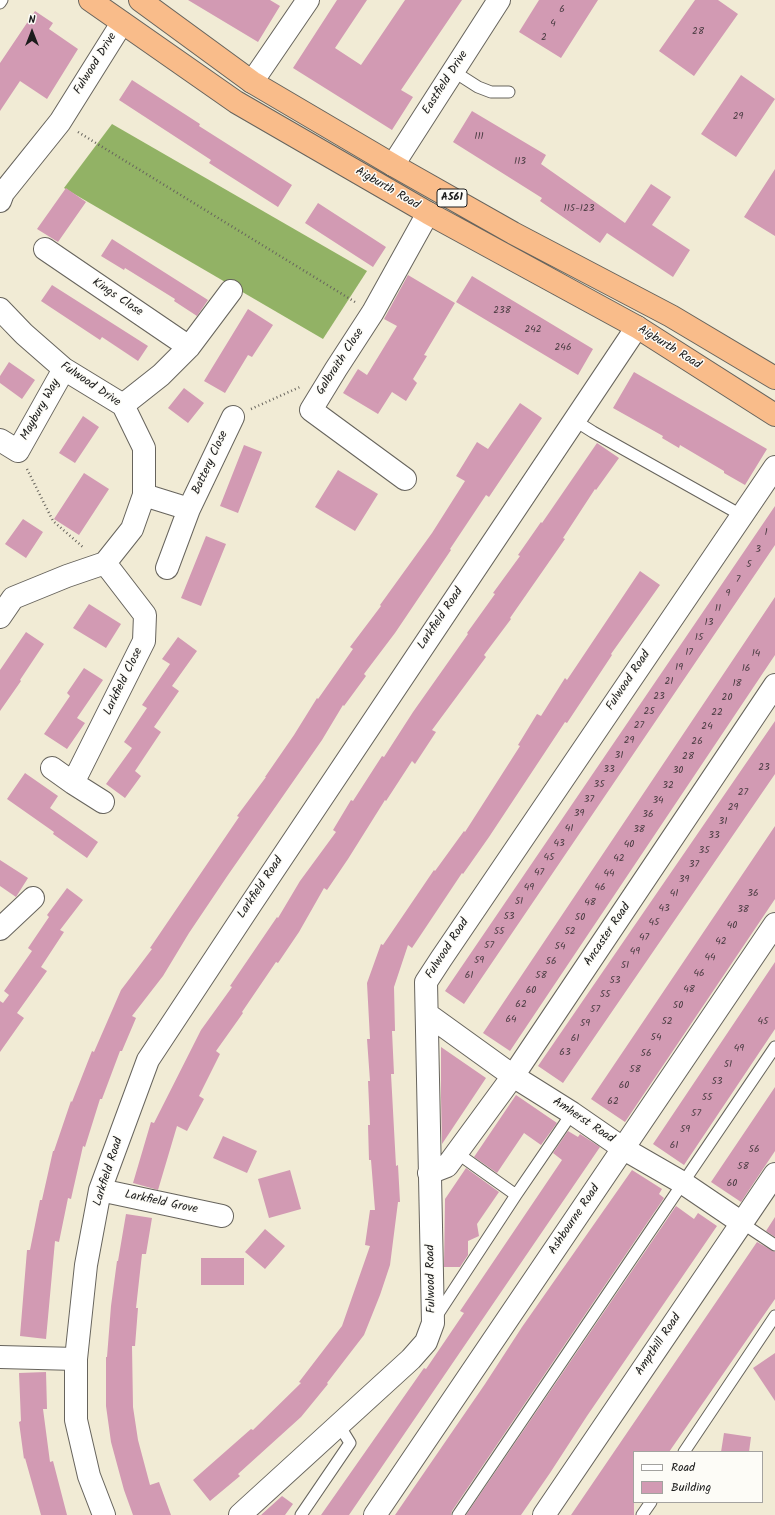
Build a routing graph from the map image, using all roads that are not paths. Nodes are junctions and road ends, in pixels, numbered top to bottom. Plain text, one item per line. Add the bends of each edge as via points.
1 (2, 0) edge
2 (90, 0) edge
3 (308, 0) edge
4 (499, 0) edge
5 (0, 3) edge
6 (150, 3) edge
7 (122, 23) junction
8 (453, 71) junction
9 (252, 82) junction
10 (509, 92) dead end
11 (393, 165) junction
12 (0, 201) edge
13 (428, 213) junction
14 (45, 249) dead end
15 (231, 291) dead end
16 (0, 309) edge
17 (637, 327) junction
18 (189, 347) junction
19 (64, 369) junction
20 (775, 378) edge
21 (123, 405) junction
22 (775, 415) edge
23 (233, 417) road end
24 (574, 420) junction
25 (0, 440) edge
26 (775, 467) edge
27 (404, 479) dead end
28 (144, 495) junction
29 (190, 509) junction
30 (741, 516) junction
31 (105, 563) junction
32 (167, 568) dead end
33 (0, 617) edge
34 (775, 685) edge
35 (52, 768) dead end
36 (74, 783) junction
37 (103, 802) dead end
38 (33, 898) dead end
39 (775, 924) edge
40 (0, 929) edge
41 (426, 1014) junction
42 (775, 1047) edge
43 (513, 1076) junction
44 (572, 1113) junction
45 (624, 1148) junction
46 (457, 1153) junction
47 (429, 1173) junction
48 (775, 1174) edge
49 (683, 1183) junction
50 (100, 1190) junction
51 (516, 1194) junction
52 (222, 1216) dead end
53 (742, 1222) junction
54 (775, 1245) edge
55 (775, 1316) edge
56 (433, 1323) junction
57 (0, 1357) edge
58 (76, 1359) junction
59 (339, 1425) junction
60 (685, 1451) edge
61 (650, 1503) edge
62 (104, 1515) edge
63 (240, 1515) edge
64 (301, 1515) edge
65 (375, 1515) edge
66 (458, 1515) edge
67 (544, 1515) edge
68 (642, 1515) edge

1 - 5 lane
2 - 7 highway, Aigburth Road / A561
3 - 9 street
4 - 8 street, Eastfield Drive
6 - 9 highway, Aigburth Road / A561
7 - 12 street, Fulwood Drive via 60,122 3,193
7 - 13 highway, Aigburth Road / A561 via 236,102
8 - 10 lane via 478,88 491,92
8 - 11 street, Eastfield Drive
9 - 11 highway, Aigburth Road / A561
11 - 20 highway, Aigburth Road / A561 via 671,316
13 - 17 highway, Aigburth Road / A561
13 - 27 street, Galbraith Close via 373,312 310,410
14 - 18 street, Kings Close
15 - 18 street
16 - 19 street, Fulwood Drive
17 - 22 highway, Aigburth Road / A561
17 - 24 street, Larkfield Road
18 - 21 street via 161,375
19 - 21 street, Fulwood Drive
19 - 25 street, Maybury Way via 18,451
21 - 28 street, Fulwood Drive via 144,448
23 - 29 street, Battery Close
24 - 30 lane
24 - 50 street, Larkfield Road via 148,1060
26 - 30 street, Fulwood Road
28 - 29 street, Battery Close
28 - 31 street, Fulwood Drive via 132,530
29 - 32 street, Battery Close
30 - 41 street, Fulwood Road via 426,982
31 - 33 street via 13,598
31 - 36 street, Larkfield Close via 145,615 144,641
34 - 43 street, Ancaster Road
35 - 36 street
36 - 37 street
38 - 40 street
39 - 45 street, Ashbourne Road
41 - 43 street, Amherst Road
41 - 47 street, Fulwood Road
42 - 49 lane
43 - 44 street, Amherst Road
43 - 46 street, Ancaster Road
44 - 45 street, Amherst Road
44 - 51 lane
45 - 49 street, Amherst Road
45 - 65 street, Ashbourne Road
46 - 47 street, Ancaster Road via 447,1166
46 - 51 lane
47 - 56 street, Fulwood Road
48 - 53 street, Ampthill Road
49 - 53 street, Amherst Road
49 - 66 lane
50 - 52 street, Larkfield Grove
50 - 58 street, Larkfield Road via 86,1265
51 - 56 lane
53 - 54 lane
53 - 67 street, Ampthill Road
55 - 60 lane
56 - 59 street, Fulwood Road via 426,1342 411,1359
57 - 58 street
58 - 62 street, Larkfield Road via 76,1420 89,1476
59 - 63 street, Fulwood Road
59 - 64 lane via 350,1443
61 - 68 lane

